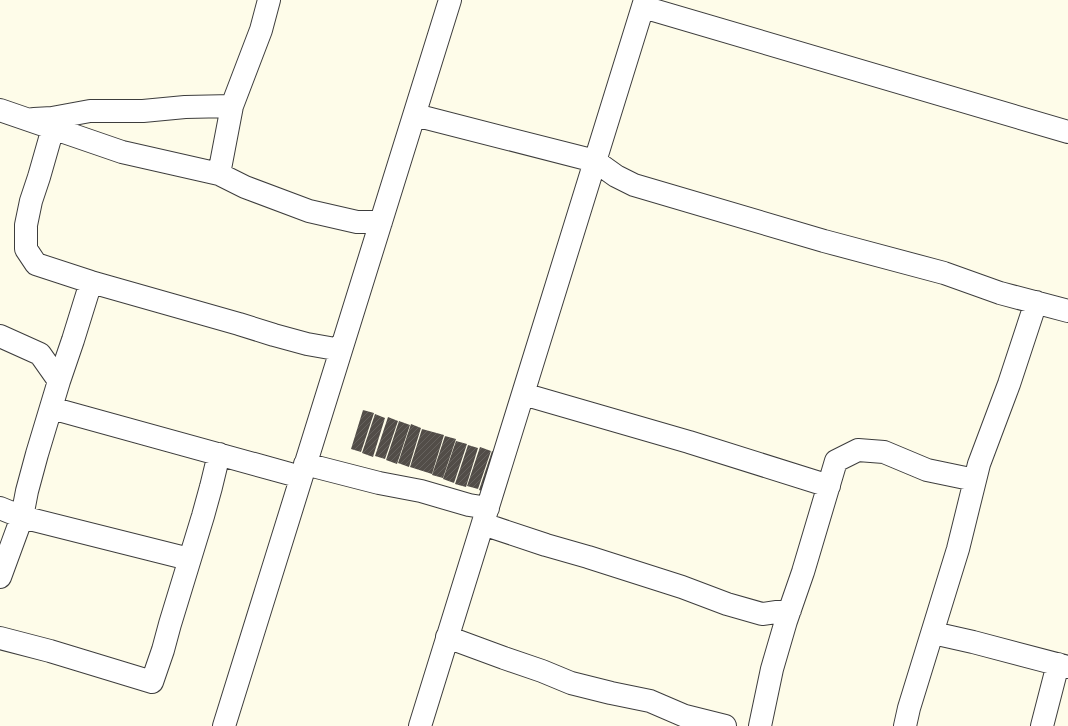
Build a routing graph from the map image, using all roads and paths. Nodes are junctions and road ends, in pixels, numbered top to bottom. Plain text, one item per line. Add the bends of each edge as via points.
1 (269, 0) edge
2 (450, 0) edge
3 (644, 4) edge
4 (232, 106) junction
5 (0, 110) edge
6 (415, 115) junction
7 (28, 119) junction
8 (53, 128) junction
9 (1068, 132) edge
10 (595, 161) junction
11 (219, 174) junction
12 (381, 222) junction
13 (91, 282) junction
14 (1036, 302) junction
15 (1068, 311) edge
16 (0, 336) edge
17 (341, 350) junction
18 (59, 381) junction
19 (523, 394) junction
20 (51, 408) junction
21 (219, 454) junction
22 (303, 471) junction
23 (975, 480) junction
24 (829, 486) junction
25 (0, 508) edge
26 (485, 516) junction
27 (13, 531) edge
28 (190, 559) junction
29 (0, 577) edge
30 (790, 610) junction
31 (933, 633) junction
32 (0, 638) edge
33 (447, 638) junction
34 (1063, 665) edge
35 (224, 726) edge
36 (420, 726) edge
37 (725, 726) edge
38 (760, 726) edge
39 (905, 726) edge
40 (1042, 726) edge

1 - 4 street
2 - 6 street
3 - 9 street
3 - 10 street
4 - 7 street via 90,111 52,118
4 - 11 street
5 - 7 street
6 - 10 street
6 - 12 street
7 - 8 street
8 - 11 street via 122,152
8 - 13 street via 31,201 26,225 26,249 36,264
10 - 14 street via 634,185 944,273 1000,293
10 - 19 street
11 - 12 street via 245,187 309,211 357,222
12 - 17 street
13 - 17 street via 307,344
13 - 18 street
14 - 15 street
14 - 23 street
16 - 18 street via 40,354
17 - 22 street
18 - 20 street
19 - 24 street
19 - 26 street
20 - 21 street
20 - 27 street
21 - 22 street
21 - 28 street
22 - 26 street via 421,491 469,505
22 - 35 street
23 - 24 street via 927,470 884,452 858,450 836,461
23 - 31 street
24 - 30 street
25 - 27 street
26 - 30 street via 546,545 682,587 727,604 762,614
26 - 33 street
27 - 28 street
27 - 29 street
28 - 32 street via 152,682
30 - 38 street via 772,669
31 - 34 street
31 - 39 street
33 - 36 street
33 - 37 street via 571,683 650,701 685,716
34 - 40 street

